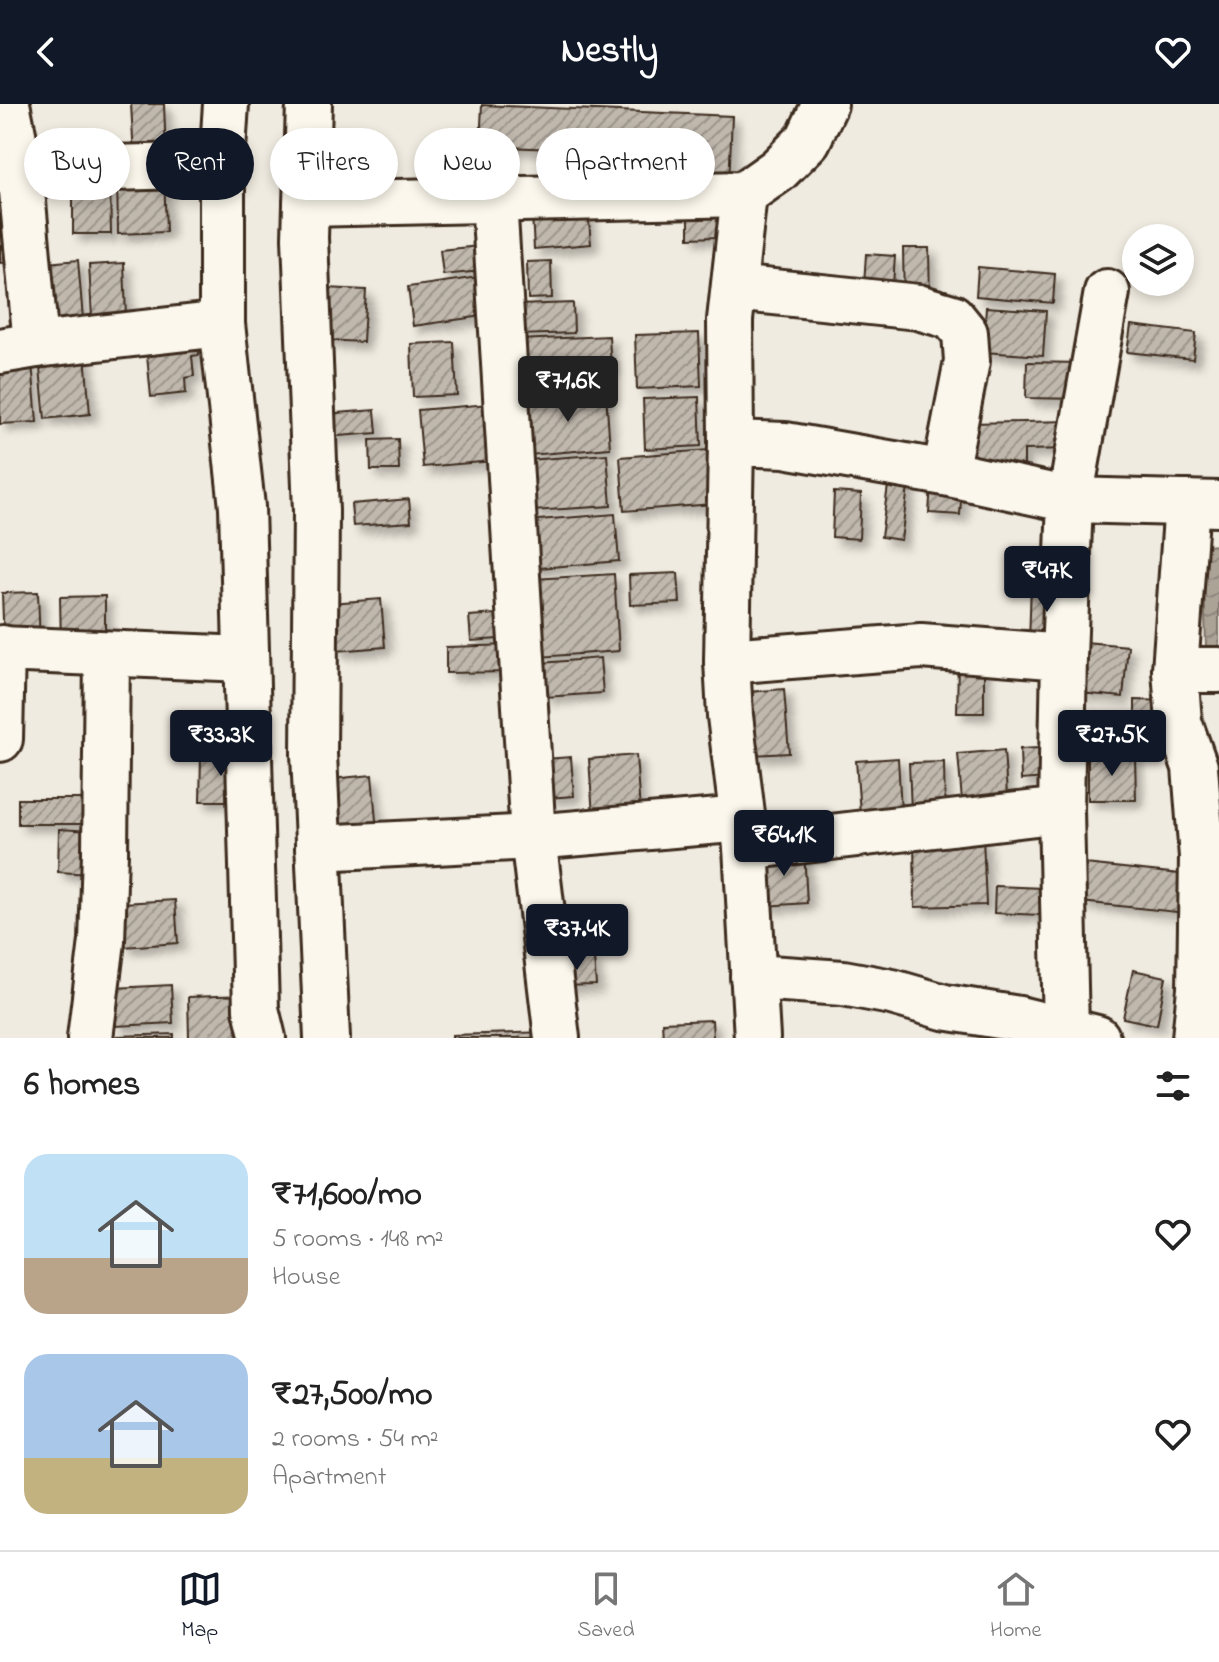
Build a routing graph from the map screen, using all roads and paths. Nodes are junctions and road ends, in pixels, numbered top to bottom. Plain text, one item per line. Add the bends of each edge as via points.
1 (7, 104) edge
2 (226, 104) edge
3 (309, 104) edge
4 (825, 104) edge
5 (224, 128) edge
6 (146, 167) edge
7 (10, 170) edge
8 (744, 194) junction
9 (520, 199) edge
10 (222, 200) edge
11 (494, 200) joint
12 (306, 204) junction
13 (734, 288) junction
14 (1107, 292) dead end
15 (222, 324) junction
16 (18, 348) edge
17 (731, 443) junction
18 (945, 473) junction
19 (1070, 500) junction
20 (1203, 504) edge
21 (1, 648) edge
22 (107, 654) junction
23 (1064, 657) junction
24 (246, 659) junction
25 (727, 661) junction
26 (1175, 670) junction
27 (1219, 670) edge
28 (0, 739) edge
29 (1061, 810) junction
30 (744, 833) junction
31 (533, 837) junction
32 (318, 848) junction
33 (753, 977) junction
34 (1082, 1034) edge
35 (90, 1038) edge
36 (263, 1038) edge
37 (327, 1038) edge
38 (557, 1038) edge
39 (757, 1038) edge
40 (1195, 1038) edge

1 - 7 street
2 - 5 street
3 - 12 street
4 - 8 street via 808,140
6 - 7 street
7 - 16 street
8 - 9 street
8 - 13 street
10 - 15 street
11 - 12 street
11 - 31 street
12 - 32 street via 316,511
13 - 17 street
13 - 18 street via 918,307 952,317 965,333 967,361
14 - 19 street
15 - 16 street
15 - 24 street via 242,507
17 - 18 street via 785,445
17 - 25 street
18 - 19 street
19 - 20 street
19 - 23 street
20 - 26 street
21 - 22 street
21 - 28 street
22 - 24 street
22 - 35 street via 102,941
23 - 25 street via 921,646
23 - 29 street
24 - 36 street via 256,1009
25 - 30 street
26 - 27 street
26 - 40 street via 1179,722 1195,767 1202,857
29 - 30 street
29 - 34 street
30 - 31 street
30 - 33 street
31 - 32 street
31 - 38 street
32 - 37 street
33 - 34 street via 843,983
33 - 39 street

